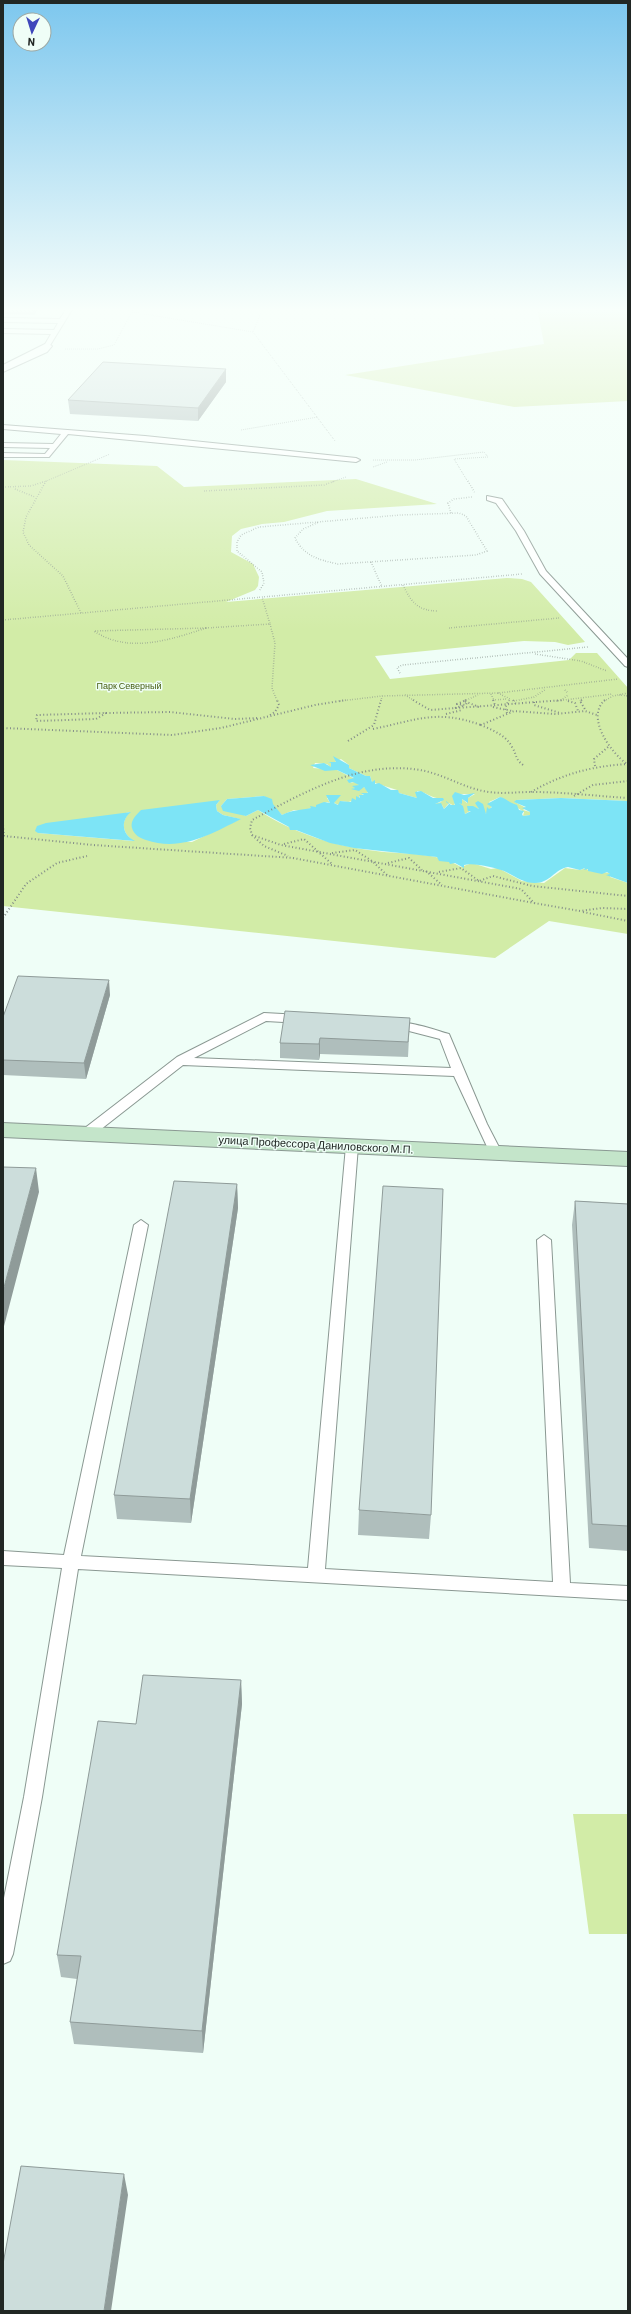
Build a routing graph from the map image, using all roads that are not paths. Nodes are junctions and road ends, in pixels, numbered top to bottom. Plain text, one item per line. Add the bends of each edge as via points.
1 (3, 427) edge
2 (66, 432) junction
3 (3, 444) edge
4 (53, 449) junction
5 (3, 450) edge
6 (3, 455) edge
7 (356, 460) dead end
8 (490, 498) dead end
9 (628, 664) edge
10 (310, 1020) edge
11 (379, 1025) edge
12 (180, 1061) junction
13 (459, 1072) junction
14 (3, 1130) edge
15 (86, 1134) junction
16 (352, 1146) junction
17 (496, 1152) junction
18 (628, 1159) edge
19 (141, 1225) dead end
20 (544, 1240) dead end
21 (3, 1558) edge
22 (71, 1562) junction
23 (316, 1576) junction
24 (562, 1590) junction
25 (628, 1593) edge
26 (3, 1954) edge

1 - 2 lane
2 - 4 lane
2 - 7 lane
3 - 4 lane
4 - 5 lane
4 - 6 lane via 46,456
8 - 9 lane via 499,501 520,531 543,572
10 - 12 lane via 264,1017
11 - 13 lane via 410,1027 445,1037
12 - 13 lane
12 - 15 lane
13 - 17 lane
14 - 15 main road, улица Профессора Даниловского М.П.
15 - 16 main road, улица Профессора Даниловского М.П.
16 - 17 main road, улица Профессора Даниловского М.П.
16 - 23 lane
17 - 18 main road, улица Профессора Даниловского М.П.
19 - 22 lane
20 - 24 lane
21 - 22 lane
22 - 23 lane
22 - 26 lane via 33,1796
23 - 24 lane
24 - 25 lane

